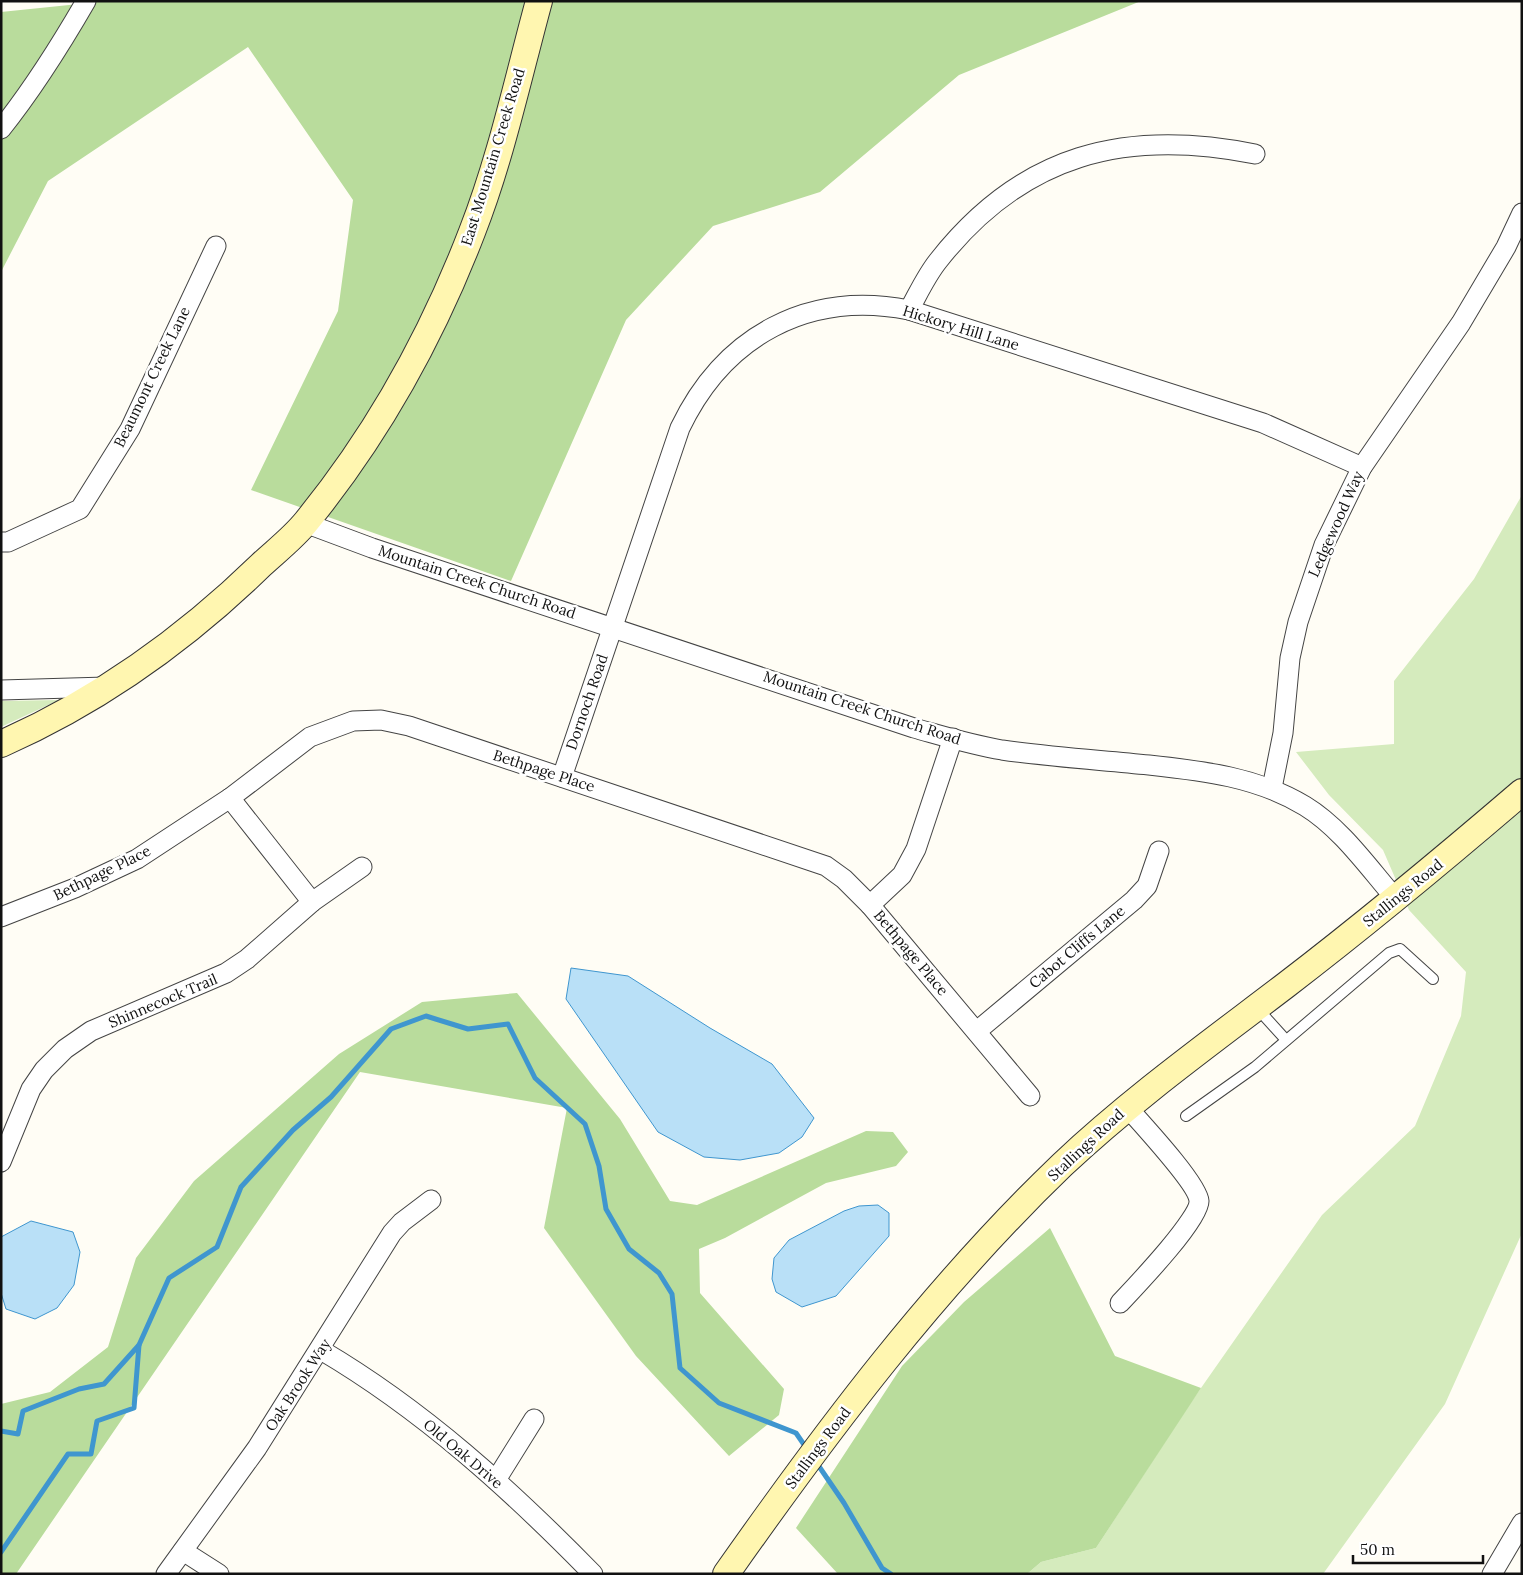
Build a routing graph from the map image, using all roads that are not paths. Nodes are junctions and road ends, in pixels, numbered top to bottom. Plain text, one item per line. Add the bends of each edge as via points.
1 (86, 1) edge
2 (539, 1) edge
3 (1, 129) edge
4 (1255, 154) dead end
5 (1522, 212) edge
6 (216, 246) dead end
7 (909, 310) junction
8 (1362, 467) junction
9 (305, 523) junction
10 (1, 542) edge
11 (612, 627) junction
12 (110, 687) junction
13 (1, 690) edge
14 (953, 738) junction
15 (1, 744) edge
16 (562, 777) junction
17 (1272, 788) junction
18 (1522, 792) edge
19 (230, 798) junction
20 (1159, 851) dead end
21 (362, 867) dead end
22 (1395, 898) junction
23 (312, 902) junction
24 (870, 904) junction
25 (1, 918) edge
26 (1433, 979) dead end
27 (1256, 1008) junction
28 (976, 1031) junction
29 (1286, 1040) junction
30 (1030, 1096) dead end
31 (1127, 1107) junction
32 (1186, 1116) dead end
33 (1, 1162) edge
34 (431, 1200) dead end
35 (1120, 1303) dead end
36 (321, 1350) junction
37 (534, 1418) dead end
38 (496, 1480) junction
39 (1522, 1523) edge
40 (183, 1551) junction
41 (166, 1574) edge
42 (219, 1574) edge
43 (593, 1574) edge
44 (726, 1574) edge
45 (1492, 1574) edge

1 - 3 street via 26,98
2 - 9 street, East Mountain Creek Road via 476,220 441,309 406,377 370,434
4 - 7 street via 1182,144 1137,145 1097,151 1051,168 1013,188 978,218 936,263
5 - 8 street, Ledgewood Way via 1476,300
6 - 10 street, Beaumont Creek Lane via 130,429 80,508 8,542
7 - 8 street, Hickory Hill Lane via 1263,423
7 - 11 street, Hickory Hill Lane via 865,305 818,310 795,317 752,339 716,371 680,428
8 - 17 street, Ledgewood Way via 1324,545 1298,622
9 - 11 street, Mountain Creek Church Road
9 - 12 street, East Mountain Creek Road via 207,615
11 - 14 street, Mountain Creek Church Road via 914,728
11 - 16 street, Dornoch Road
12 - 13 street
12 - 15 street, East Mountain Creek Road
14 - 17 street, Mountain Creek Church Road via 1001,750 1178,768 1245,779
14 - 24 street via 916,849 902,874
16 - 19 street, Bethpage Place via 409,726 381,720 353,721 310,737
16 - 24 street, Bethpage Place via 826,866
17 - 22 street, Mountain Creek Church Road via 1307,807 1334,830
18 - 22 street, Stallings Road
19 - 23 street
19 - 25 street, Bethpage Place via 137,859
20 - 28 street, Cabot Cliffs Lane via 1147,886 1134,900
21 - 23 street, Shinnecock Trail
22 - 27 street, Stallings Road
23 - 33 street, Shinnecock Trail via 247,959 226,973 91,1031 65,1049 31,1089
24 - 28 street, Bethpage Place
26 - 29 lane via 1400,949 1389,953
27 - 29 lane
27 - 31 street, Stallings Road
28 - 30 street, Bethpage Place
29 - 32 lane via 1255,1067
31 - 35 street via 1191,1184 1199,1201 1188,1224
31 - 44 street, Stallings Road via 982,1244 909,1328 777,1501
34 - 36 street, Oak Brook Way via 392,1233
36 - 38 street, Old Oak Drive via 391,1396
36 - 40 street, Oak Brook Way via 257,1448
37 - 38 street
38 - 43 street, Old Oak Drive via 545,1524
39 - 45 street
40 - 41 street, Oak Brook Way
40 - 42 street

